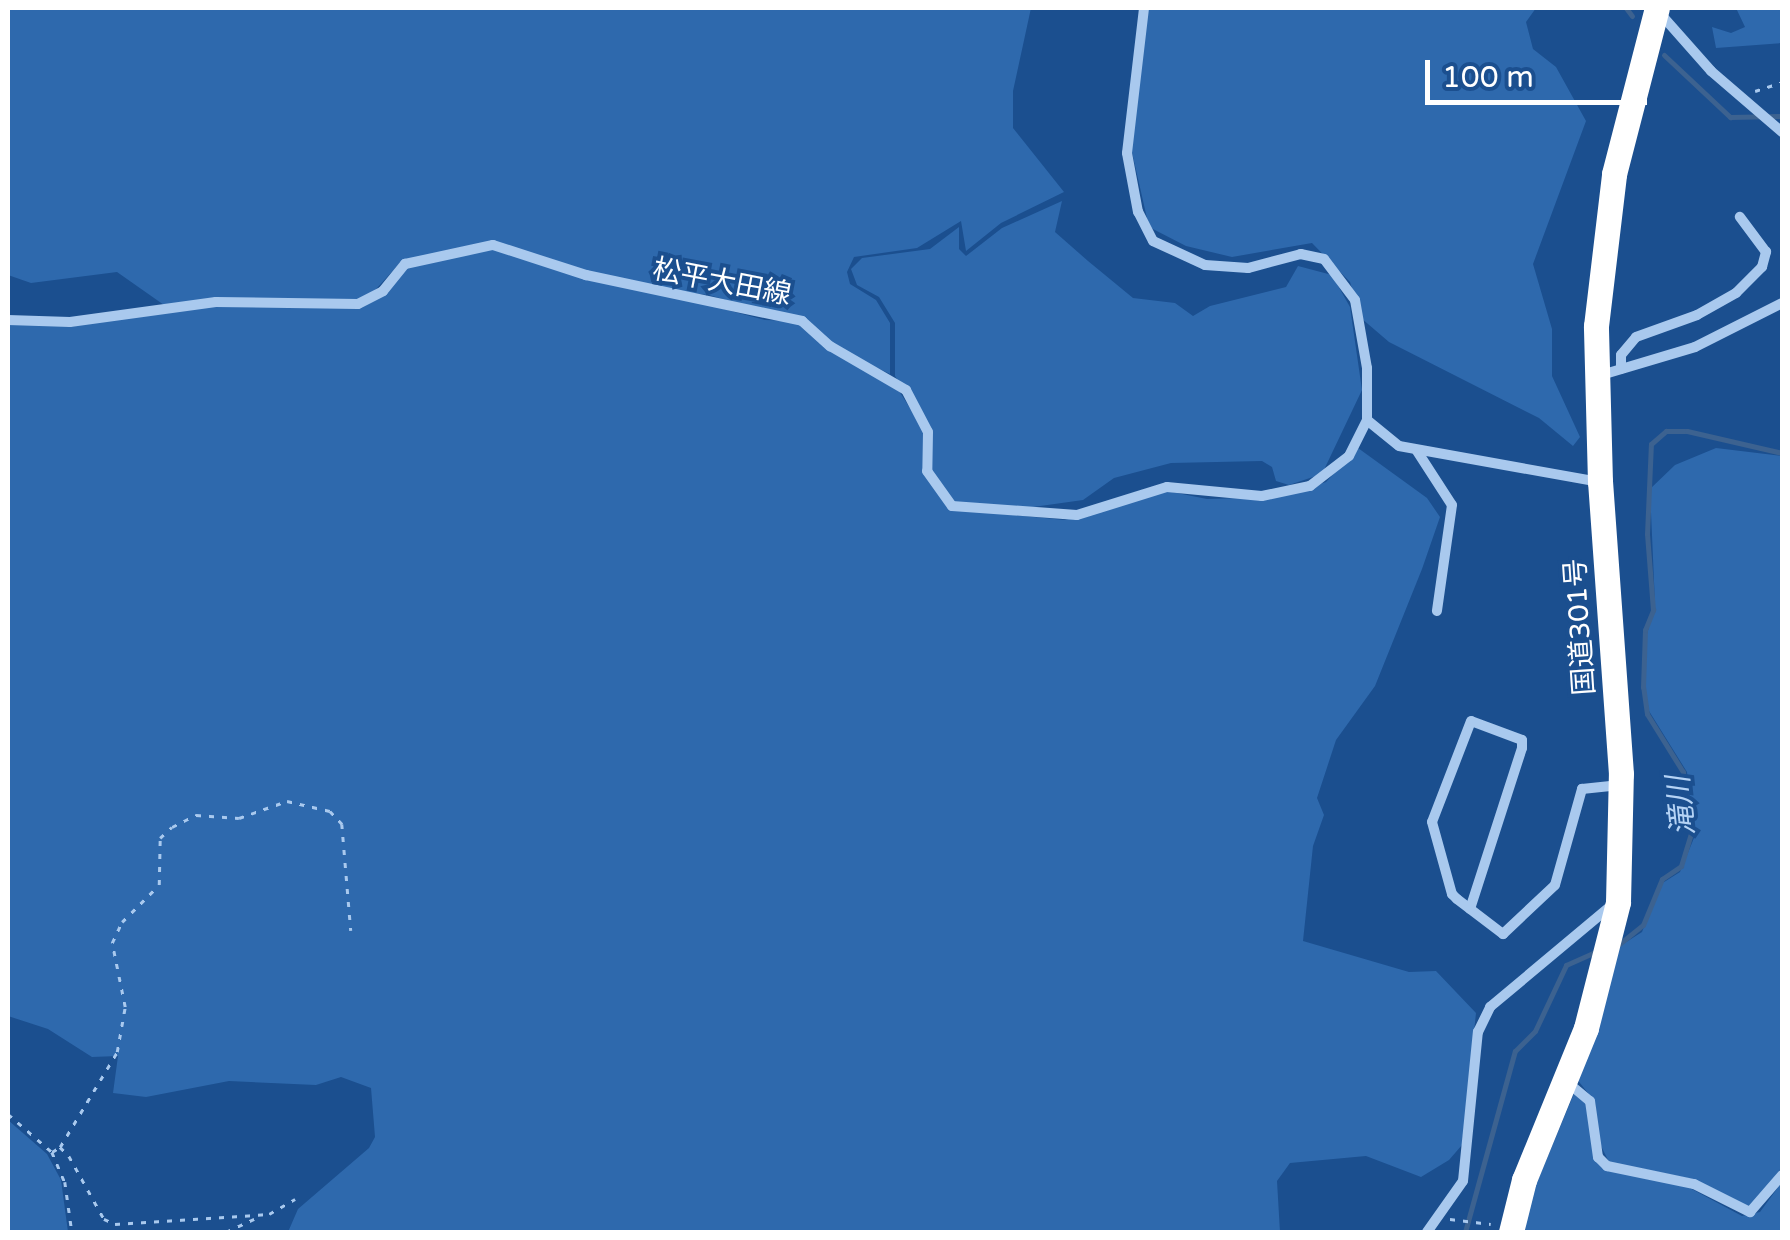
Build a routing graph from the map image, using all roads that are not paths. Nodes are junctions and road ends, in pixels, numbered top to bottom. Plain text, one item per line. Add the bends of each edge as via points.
1 (1144, 8) edge
2 (1657, 8) edge
3 (1782, 132) edge
4 (1740, 217) dead end
5 (1782, 303) edge
6 (8, 320) edge
7 (1609, 372) junction
8 (1367, 420) junction
9 (1418, 450) junction
10 (1600, 482) junction
11 (1438, 611) dead end
12 (1621, 785) junction
13 (1618, 902) junction
14 (1470, 909) junction
15 (1565, 1081) junction
16 (1782, 1175) edge
17 (1427, 1232) edge
18 (1512, 1232) edge

1 - 8 street via 1127,153 1143,226 1166,250 1205,265 1248,268 1301,254 1334,267 1354,300 1367,368
2 - 3 street
2 - 7 highway, 国道301号 via 1628,104 1606,222
4 - 7 street via 1766,252 1762,267 1723,300 1636,336
5 - 7 street via 1696,347
6 - 8 street, 松平大田線 via 70,322 216,302 358,304 383,291 405,264 493,245 586,275 802,321 830,346 903,387 928,432 927,471 944,502 1054,516 1093,512 1167,487 1262,496 1310,486 1349,456
7 - 10 highway, 国道301号
8 - 9 street via 1398,446
9 - 10 street
9 - 11 street via 1452,505
10 - 12 highway, 国道301号
12 - 13 highway, 国道301号
12 - 14 street via 1582,789 1555,884 1508,934
13 - 15 highway, 国道301号 via 1606,963
13 - 17 street via 1490,1008 1478,1032 1463,1181
14 - 14 street via 1452,894 1432,822 1471,721 1522,740 1522,748
15 - 16 street via 1590,1101 1598,1157 1607,1166 1694,1184 1750,1212
15 - 18 highway, 国道301号 via 1524,1180

